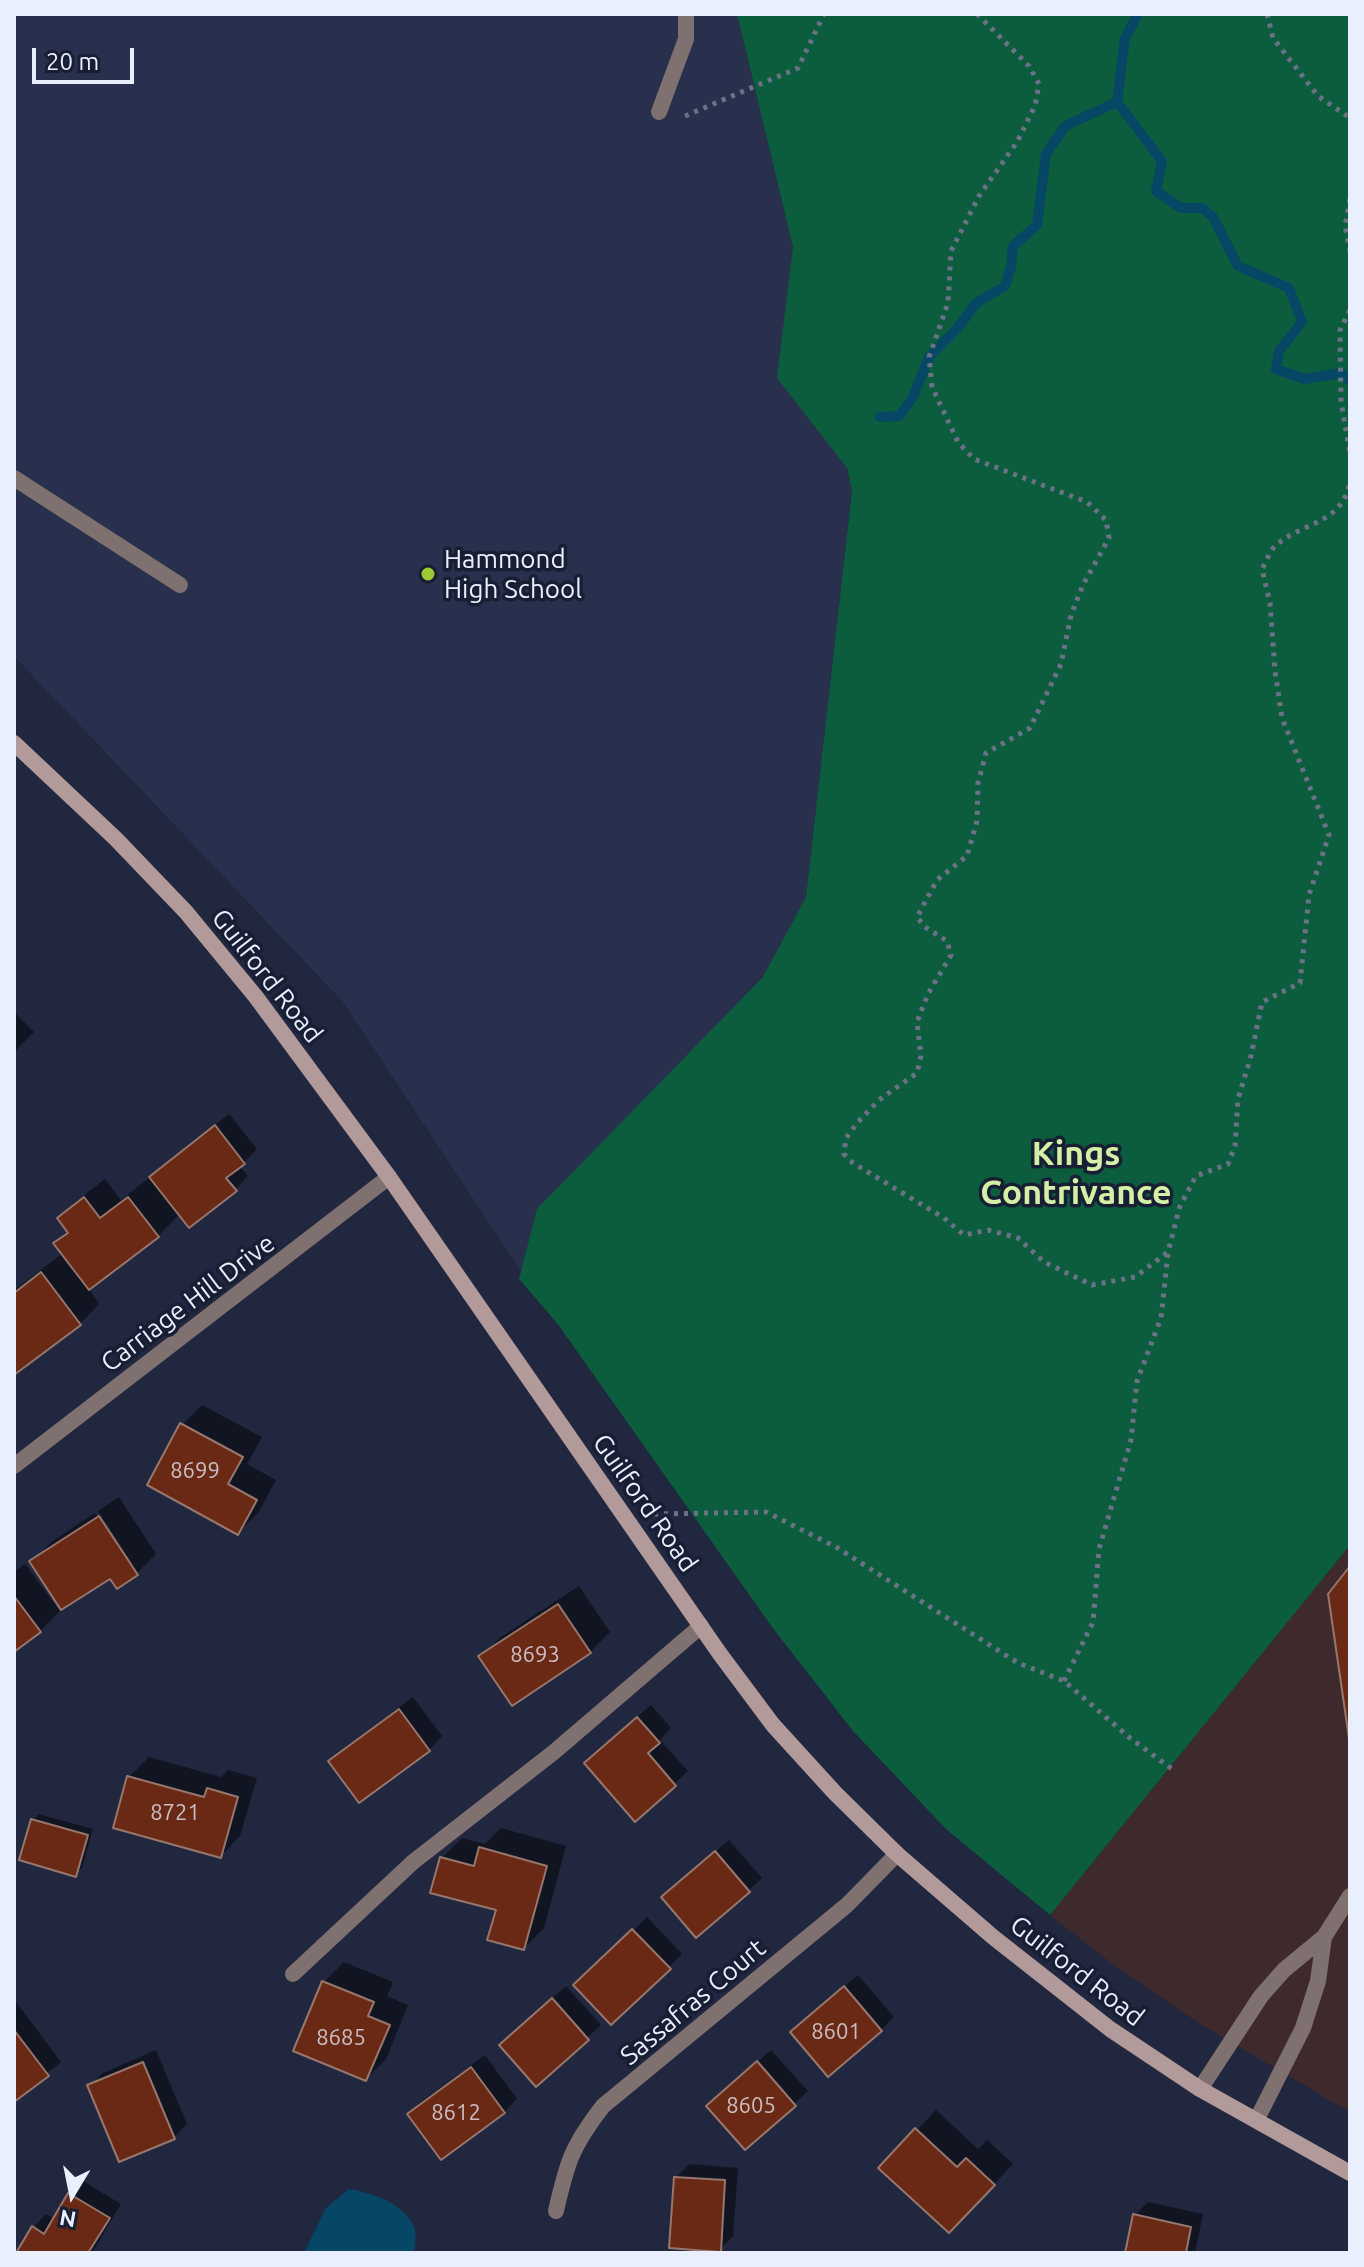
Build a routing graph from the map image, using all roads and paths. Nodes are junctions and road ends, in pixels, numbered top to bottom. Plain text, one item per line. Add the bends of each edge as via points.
1 (686, 14) edge
2 (824, 14) edge
3 (977, 14) edge
4 (1267, 14) edge
5 (659, 112) dead end
6 (1350, 118) edge
7 (679, 119) dead end
8 (1350, 199) edge
9 (1350, 251) edge
10 (1350, 310) edge
11 (1350, 454) edge
12 (14, 478) edge
13 (1350, 482) edge
14 (180, 585) dead end
15 (14, 743) edge
16 (389, 1177) junction
17 (1168, 1252) junction
18 (14, 1466) edge
19 (625, 1515) junction
20 (701, 1626) junction
21 (1064, 1681) junction
22 (1172, 1769) dead end
23 (897, 1854) junction
24 (1350, 1896) edge
25 (1324, 1937) junction
26 (293, 1974) dead end
27 (1200, 2089) junction
28 (1257, 2119) junction
29 (1350, 2173) edge
30 (556, 2211) dead end

1 - 5 street via 686,39
2 - 7 path via 798,68
3 - 17 path via 1021,57 1039,84 1035,106 1017,142 979,196 951,251 948,303 929,357 932,387 958,442 974,459 1087,502 1106,520 1109,538 1083,585 1061,664 1030,728 986,753 967,856 937,880 917,917 947,941 951,955 917,1022 917,1073 858,1122 846,1138 844,1154 964,1235 988,1230 1018,1238 1044,1262 1092,1285 1135,1277
4 - 6 path via 1273,38 1318,96
8 - 9 path via 1345,226
10 - 11 path via 1340,330 1341,401
12 - 14 street
13 - 17 path via 1348,495 1330,515 1274,547 1262,569 1282,718 1329,835 1309,895 1300,983 1262,1002 1238,1099 1235,1146 1228,1164 1196,1176 1180,1206
15 - 16 street, Guilford Road via 186,912
16 - 18 street, Carriage Hill Drive
16 - 19 street, Guilford Road
17 - 21 path via 1161,1318 1137,1381 1131,1440 1099,1549 1093,1622
19 - 20 street, Guilford Road
19 - 21 path via 766,1512 836,1547 1018,1663
20 - 23 street, Guilford Road via 773,1725
20 - 26 street via 554,1752 413,1862
21 - 22 path
23 - 27 street, Guilford Road via 1110,2029
23 - 30 street, Sassafras Court via 847,1905 603,2106 566,2164
24 - 25 street
25 - 27 street via 1261,1996
25 - 28 street via 1318,1981 1303,2028
27 - 28 street, Guilford Road
28 - 29 street, Guilford Road

